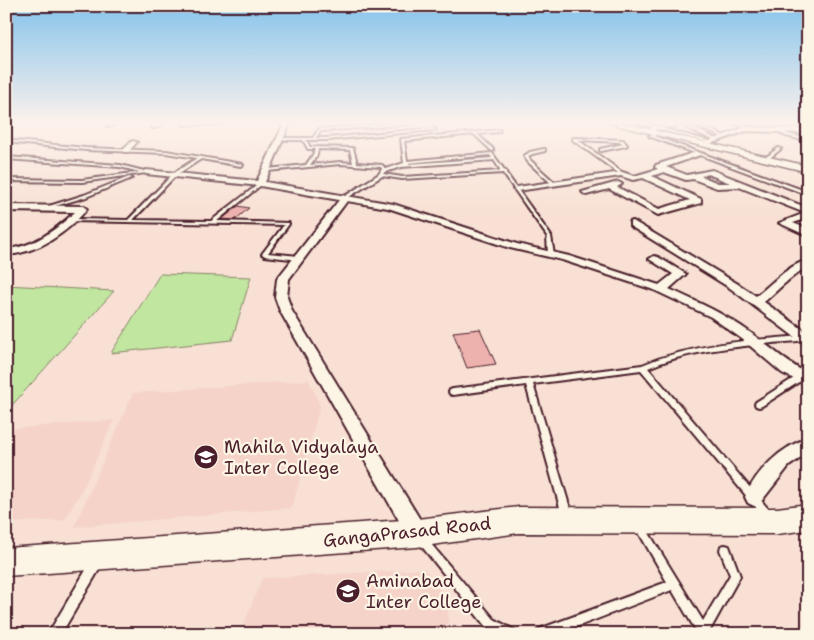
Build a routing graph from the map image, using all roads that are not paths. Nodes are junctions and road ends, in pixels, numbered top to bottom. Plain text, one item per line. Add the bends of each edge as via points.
1 (171, 153) edge
2 (274, 153) edge
3 (316, 153) edge
4 (353, 153) edge
5 (404, 153) edge
6 (530, 153) edge
7 (593, 153) edge
8 (696, 153) edge
9 (746, 153) edge
10 (774, 153) edge
11 (699, 154) junction
12 (6, 158) edge
13 (200, 158) junction
14 (495, 158) junction
15 (766, 159) junction
16 (406, 162) junction
17 (355, 163) junction
18 (241, 165) dead end
19 (308, 165) junction
20 (402, 166) junction
21 (808, 169) edge
22 (267, 170) junction
23 (665, 170) junction
24 (146, 172) junction
25 (505, 172) junction
26 (382, 173) junction
27 (175, 174) junction
28 (622, 174) junction
29 (644, 175) junction
30 (632, 178) junction
31 (6, 180) edge
32 (553, 183) junction
33 (260, 184) junction
34 (610, 186) junction
35 (517, 189) junction
36 (586, 192) dead end
37 (808, 194) edge
38 (344, 198) junction
39 (6, 208) edge
40 (44, 209) junction
41 (807, 215) edge
42 (72, 220) junction
43 (129, 221) junction
44 (212, 223) junction
45 (633, 224) dead end
46 (808, 233) edge
47 (6, 252) edge
48 (551, 254) junction
49 (299, 258) junction
50 (654, 259) dead end
51 (808, 263) edge
52 (661, 289) junction
53 (756, 302) junction
54 (806, 338) edge
55 (755, 342) junction
56 (643, 368) junction
57 (805, 378) edge
58 (528, 382) junction
59 (453, 392) dead end
60 (759, 404) dead end
61 (808, 445) edge
62 (754, 497) junction
63 (808, 517) edge
64 (568, 520) junction
65 (637, 520) junction
66 (772, 521) junction
67 (417, 533) junction
68 (725, 550) dead end
69 (100, 556) junction
70 (6, 562) edge
71 (675, 584) junction
72 (703, 632) edge
73 (54, 634) edge
74 (510, 634) edge
75 (542, 634) edge

1 - 13 lane
2 - 22 street
3 - 19 lane
4 - 17 lane
5 - 16 lane
6 - 32 lane via 526,156 529,161
7 - 28 lane
8 - 11 lane
9 - 15 street
10 - 15 lane
11 - 23 street via 659,166
11 - 37 lane
12 - 24 lane via 120,166
13 - 18 lane
13 - 27 lane
14 - 16 lane via 491,154
14 - 20 lane
14 - 25 lane
15 - 21 street
16 - 20 lane
17 - 19 lane
17 - 26 lane via 382,166
19 - 22 lane
20 - 26 lane
22 - 33 street
23 - 29 street
23 - 41 street via 686,178 710,172
24 - 27 street
24 - 31 lane via 82,181
24 - 40 lane
25 - 26 lane via 402,178
25 - 35 lane
26 - 38 lane
27 - 33 street
27 - 43 lane
28 - 30 street
28 - 32 street
29 - 30 street
29 - 34 street via 698,201 658,212
30 - 34 street via 634,180
32 - 35 street
33 - 38 street
33 - 44 lane
34 - 36 street
35 - 48 lane via 549,236
38 - 48 street via 390,206 514,246
38 - 49 street
39 - 40 street
40 - 42 street via 83,209
41 - 46 street via 784,222
42 - 43 lane
42 - 47 street via 36,245
43 - 44 lane
44 - 49 lane via 287,224 265,254
45 - 53 street
48 - 52 street
49 - 67 street via 283,279 281,297 286,311
50 - 52 street via 680,274
51 - 53 street via 795,268 784,281
52 - 55 street via 715,314
53 - 54 street
54 - 55 lane
55 - 56 lane via 662,358
55 - 57 street
56 - 58 lane
56 - 62 lane
57 - 60 lane
58 - 59 lane
58 - 64 lane
61 - 62 street via 790,453 775,467
62 - 66 lane
63 - 66 street, GangaPrasad Road
64 - 65 street, GangaPrasad Road
64 - 67 street, GangaPrasad Road via 518,520
65 - 66 street, GangaPrasad Road
65 - 71 lane
67 - 69 street, GangaPrasad Road
67 - 74 lane via 490,623
68 - 72 lane via 735,576
69 - 70 street, GangaPrasad Road
69 - 73 lane
71 - 72 lane
71 - 75 lane

